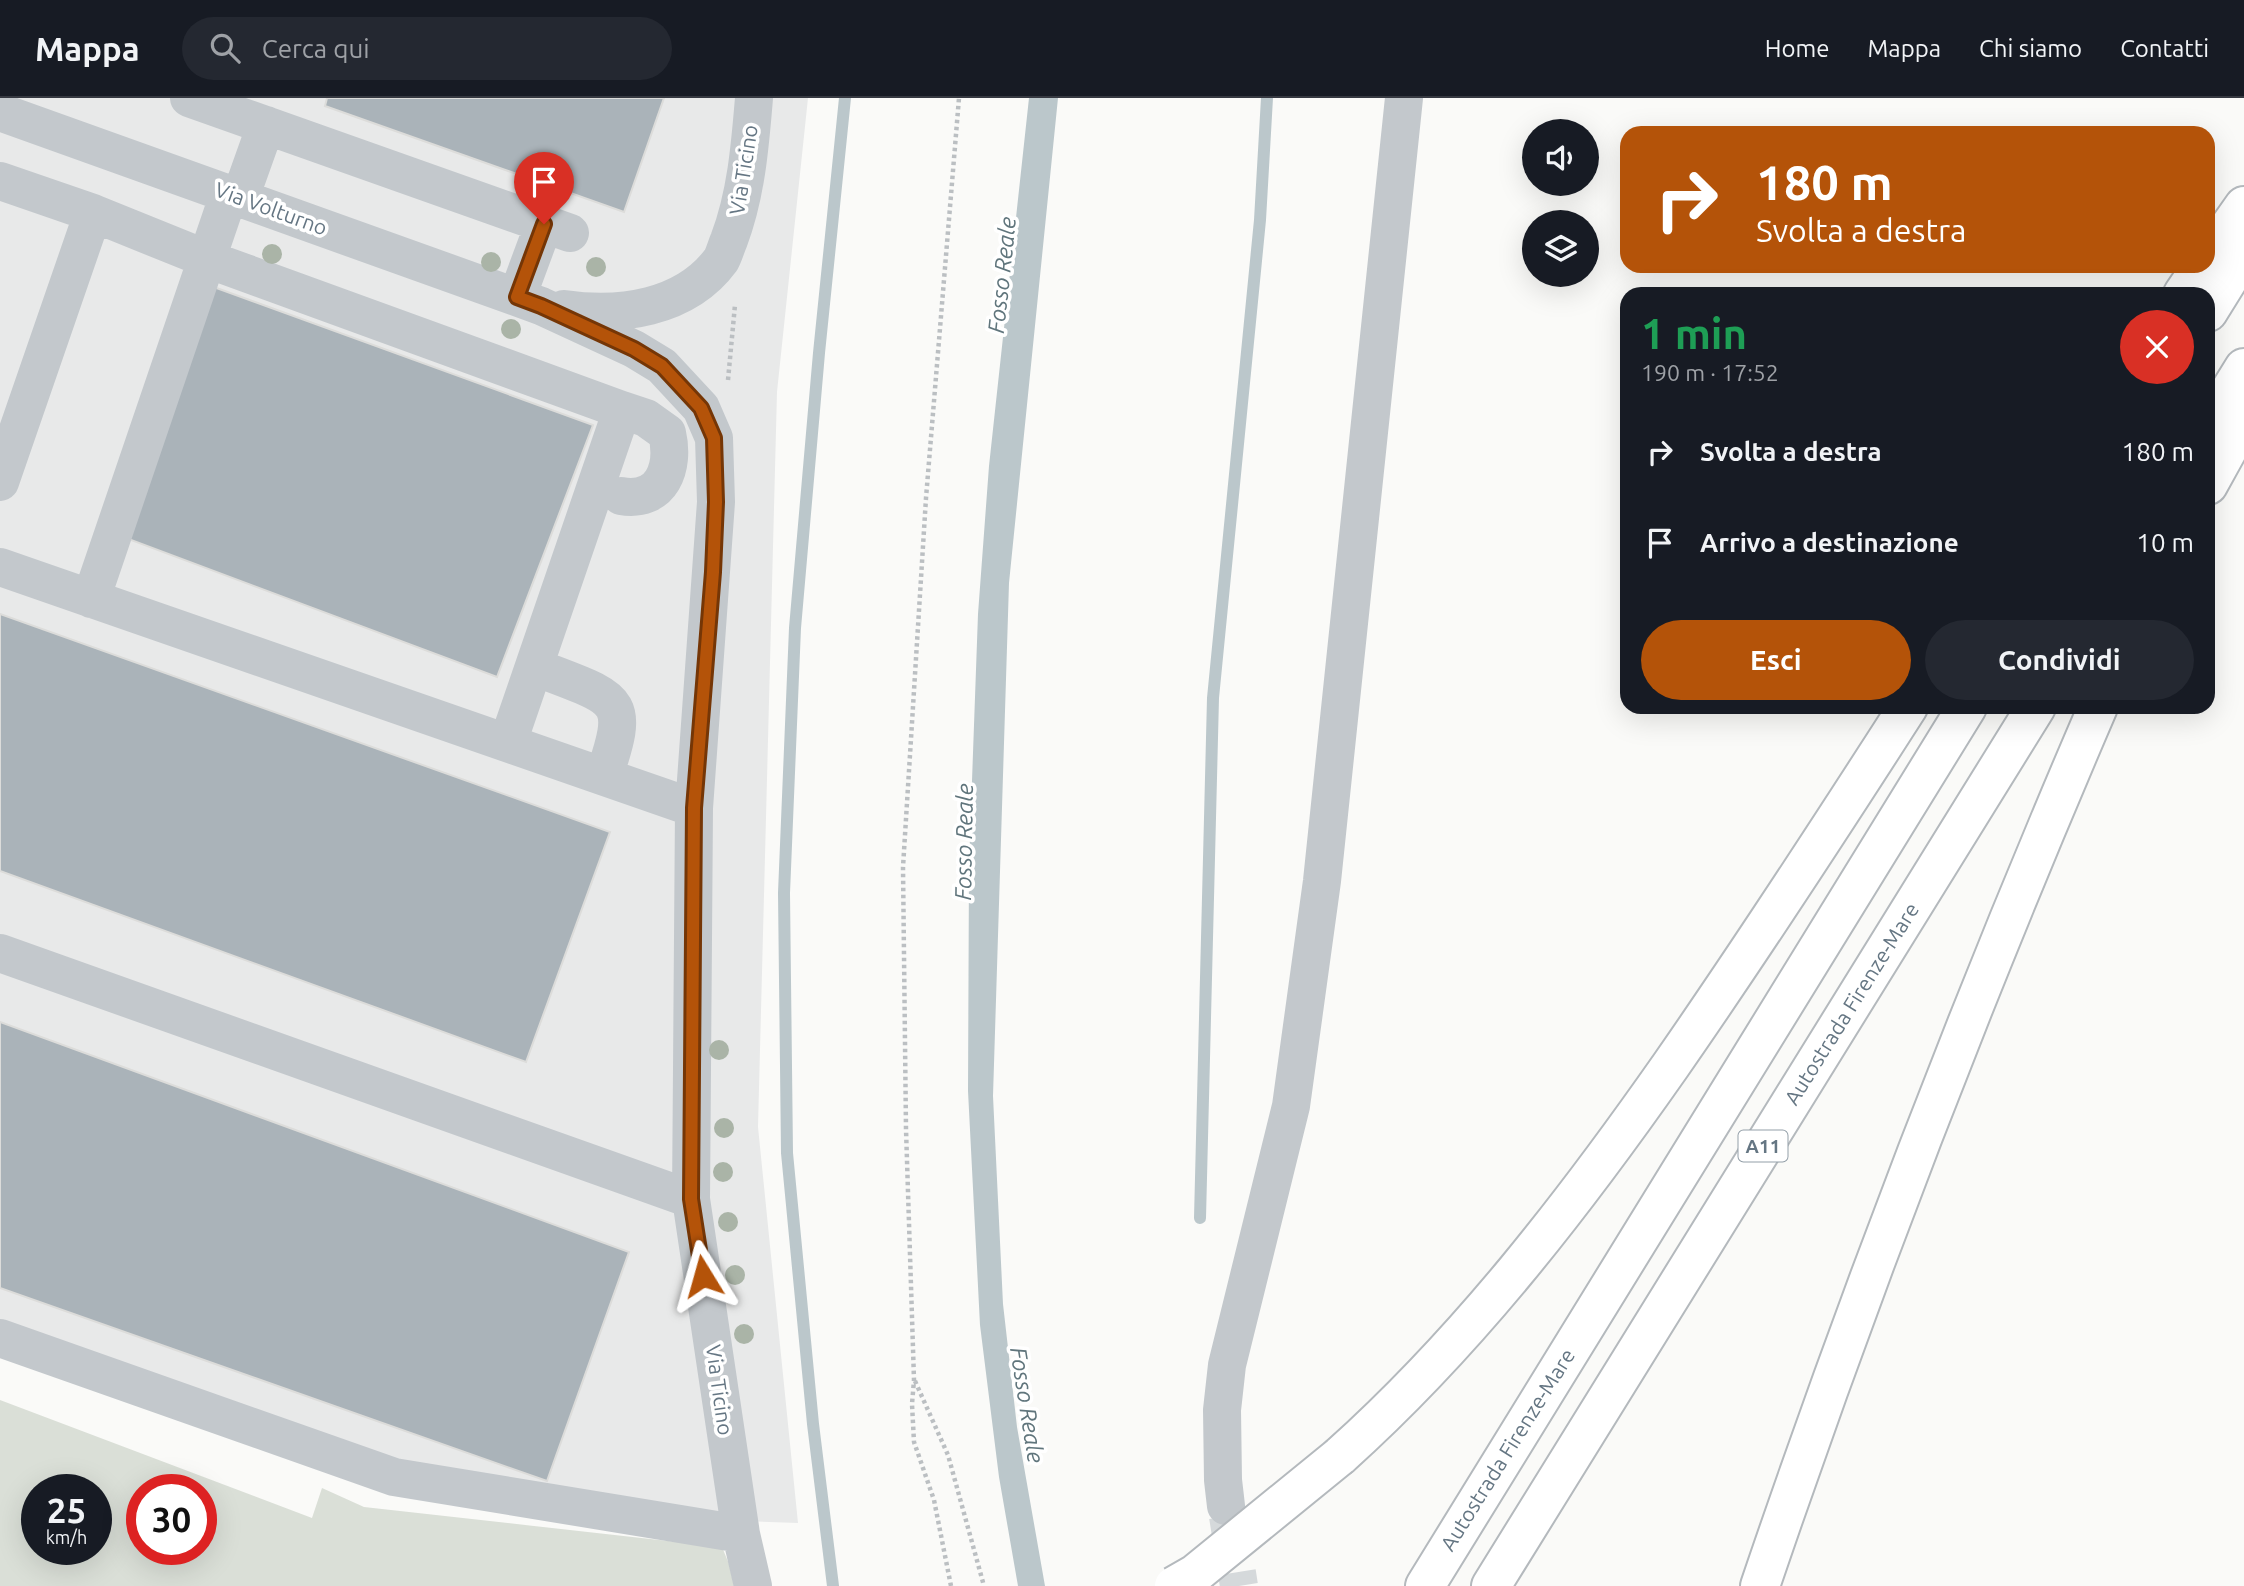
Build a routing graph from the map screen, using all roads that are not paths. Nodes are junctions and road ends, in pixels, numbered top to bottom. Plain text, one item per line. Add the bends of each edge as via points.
1 (189, 98) edge
2 (754, 98) edge
3 (1404, 98) edge
4 (0, 112) edge
5 (266, 125) junction
6 (0, 181) edge
7 (234, 196) junction
8 (2244, 206) edge
9 (93, 213) junction
10 (2215, 247) edge
11 (2244, 254) edge
12 (207, 258) junction
13 (2215, 301) edge
14 (529, 302) junction
15 (2244, 368) edge
16 (622, 411) junction
17 (2215, 415) edge
18 (2244, 420) edge
19 (2215, 472) edge
20 (0, 481) edge
21 (621, 496) dead end
22 (0, 567) edge
23 (91, 599) junction
24 (553, 674) dead end
25 (1904, 714) edge
26 (1963, 714) edge
27 (2032, 714) edge
28 (2095, 714) edge
29 (508, 742) junction
30 (604, 776) junction
31 (694, 808) junction
32 (0, 953) edge
33 (691, 1199) junction
34 (0, 1338) edge
35 (1226, 1506) tunnel mouth
36 (741, 1534) junction
37 (753, 1586) edge
38 (1174, 1586) edge
39 (1425, 1586) edge
40 (1491, 1586) edge
41 (1760, 1586) edge

1 - 5 street
2 - 14 street, Via Ticino via 739,214 721,260 698,282 674,298 640,309 592,313
3 - 35 street via 1322,881 1291,1105 1227,1365 1222,1410
4 - 7 street, Via Volturno
5 - 7 street
5 - 14 street via 557,229
6 - 9 street
7 - 12 street
7 - 14 street, Via Volturno
8 - 10 highway
9 - 12 street
9 - 20 street
11 - 13 highway
12 - 16 street
12 - 23 street
14 - 31 street, Via Ticino via 662,366 701,408 714,438 713,572
15 - 17 highway
16 - 21 street via 646,418 667,433 670,448 665,478 653,490 635,498
16 - 29 street
18 - 19 highway
22 - 23 street
23 - 29 street
24 - 30 street via 595,690 617,713 615,744
25 - 38 highway, bridge via 1750,952 1608,1156 1492,1300 1340,1456 1195,1574
26 - 39 highway, Autostrada Firenze-Mare / A11
27 - 40 highway, Autostrada Firenze-Mare / A11
28 - 41 highway via 2022,883 1828,1385
29 - 30 street
30 - 31 street
31 - 33 street, Via Ticino
32 - 33 street
33 - 36 street, Via Ticino
34 - 36 street via 394,1477
36 - 37 street, Via Ticino

